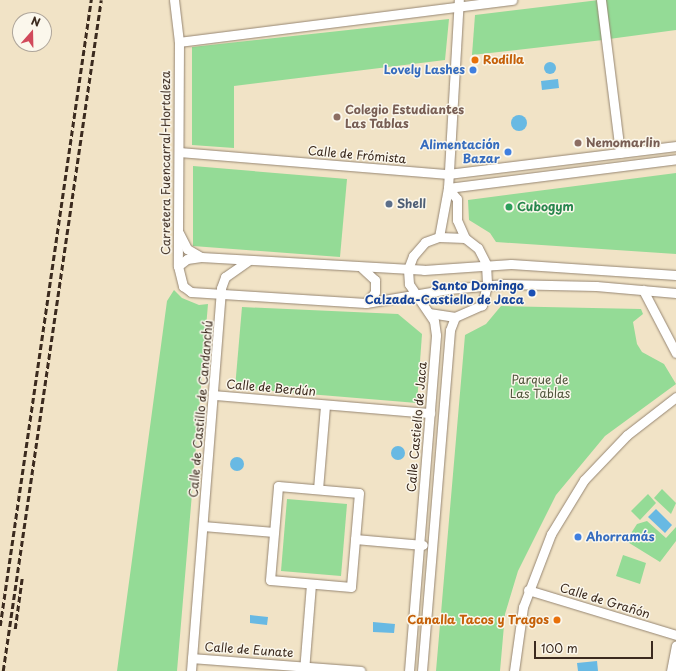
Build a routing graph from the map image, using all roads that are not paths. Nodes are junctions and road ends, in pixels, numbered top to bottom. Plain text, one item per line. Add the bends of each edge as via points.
1 (174, 0) edge
2 (512, 0) edge
3 (601, 0) edge
4 (459, 3) edge
5 (179, 42) junction
6 (676, 146) edge
7 (179, 152) junction
8 (620, 153) junction
9 (676, 159) edge
10 (448, 174) junction
11 (448, 188) junction
12 (179, 232) junction
13 (439, 237) junction
14 (464, 238) junction
15 (201, 257) junction
16 (249, 260) junction
17 (486, 264) junction
18 (178, 266) junction
19 (358, 266) junction
20 (408, 269) junction
21 (676, 275) edge
22 (487, 285) junction
23 (643, 290) junction
24 (676, 293) edge
25 (221, 294) junction
26 (414, 294) junction
27 (366, 303) junction
28 (430, 313) junction
29 (455, 317) junction
30 (676, 352) edge
31 (214, 395) junction
32 (676, 397) edge
33 (326, 405) junction
34 (430, 413) junction
35 (318, 489) junction
36 (203, 526) junction
37 (274, 532) junction
38 (355, 538) junction
39 (419, 544) junction
40 (432, 546) junction
41 (311, 584) junction
42 (528, 590) junction
43 (676, 635) edge
44 (676, 644) edge
45 (192, 658) junction
46 (304, 669) edge
47 (191, 671) edge
48 (360, 671) edge
49 (408, 671) edge
50 (422, 671) edge
51 (514, 671) edge
52 (671, 671) edge

1 - 5 street, Carretera Fuencarral-Hortaleza
2 - 4 street
3 - 8 street
4 - 5 street
4 - 10 street
5 - 7 street, Carretera Fuencarral-Hortaleza
6 - 8 street, Calle de Frómista
7 - 10 street, Calle de Frómista
7 - 12 street, Carretera Fuencarral-Hortaleza
8 - 10 street, Calle de Frómista
9 - 11 street
10 - 11 street
11 - 13 street
11 - 14 street via 457,199 457,220
12 - 15 street via 187,249
12 - 18 street, Carretera Fuencarral-Hortaleza
13 - 14 street
13 - 20 street via 418,248
14 - 17 street via 478,248
15 - 16 street
15 - 18 street via 188,259
16 - 19 street
16 - 25 street, Calle de Castillo de Candanchú via 225,277
17 - 20 street
17 - 21 street
17 - 22 street
18 - 25 street, Carretera Fuencarral-Hortaleza via 183,286 191,292
19 - 20 street
19 - 27 street via 370,272 374,280 375,292
20 - 26 street, Calle Castiello de Jaca
22 - 23 street, Carretera Fuencarral-Hortaleza
22 - 26 street, Carretera Fuencarral-Hortaleza
22 - 29 street via 482,305
23 - 24 street, Carretera Fuencarral-Hortaleza
23 - 30 street
25 - 27 street, Carretera Fuencarral-Hortaleza
25 - 31 street, Calle de Castillo de Candanchú
26 - 27 street, Carretera Fuencarral-Hortaleza
26 - 28 street, Calle Castiello de Jaca
28 - 29 street
28 - 34 street, Calle Castiello de Jaca via 436,335
29 - 40 street, Calle Castiello de Jaca via 450,330
31 - 33 street, Calle de Berdún
31 - 36 street, Calle de Castillo de Candanchú
32 - 42 street via 627,435 584,480 551,534
33 - 34 street, Calle de Berdún
33 - 35 street, Calle de Berdún
34 - 39 street, Calle Castiello de Jaca
35 - 37 street via 278,486
35 - 38 street via 359,493
36 - 37 street
36 - 45 street, Calle de Castillo de Candanchú
37 - 41 street via 270,580
38 - 39 street
38 - 41 street via 351,587
39 - 40 street
39 - 49 street, Calle Castiello de Jaca
40 - 50 street, Calle Castiello de Jaca
41 - 46 street, Calle de Eunate
42 - 43 street, Calle de Grañón
42 - 51 street
44 - 52 street
45 - 46 street, Calle de Eunate
45 - 47 street, Calle de Castillo de Candanchú
46 - 48 street, Calle de Eunate

